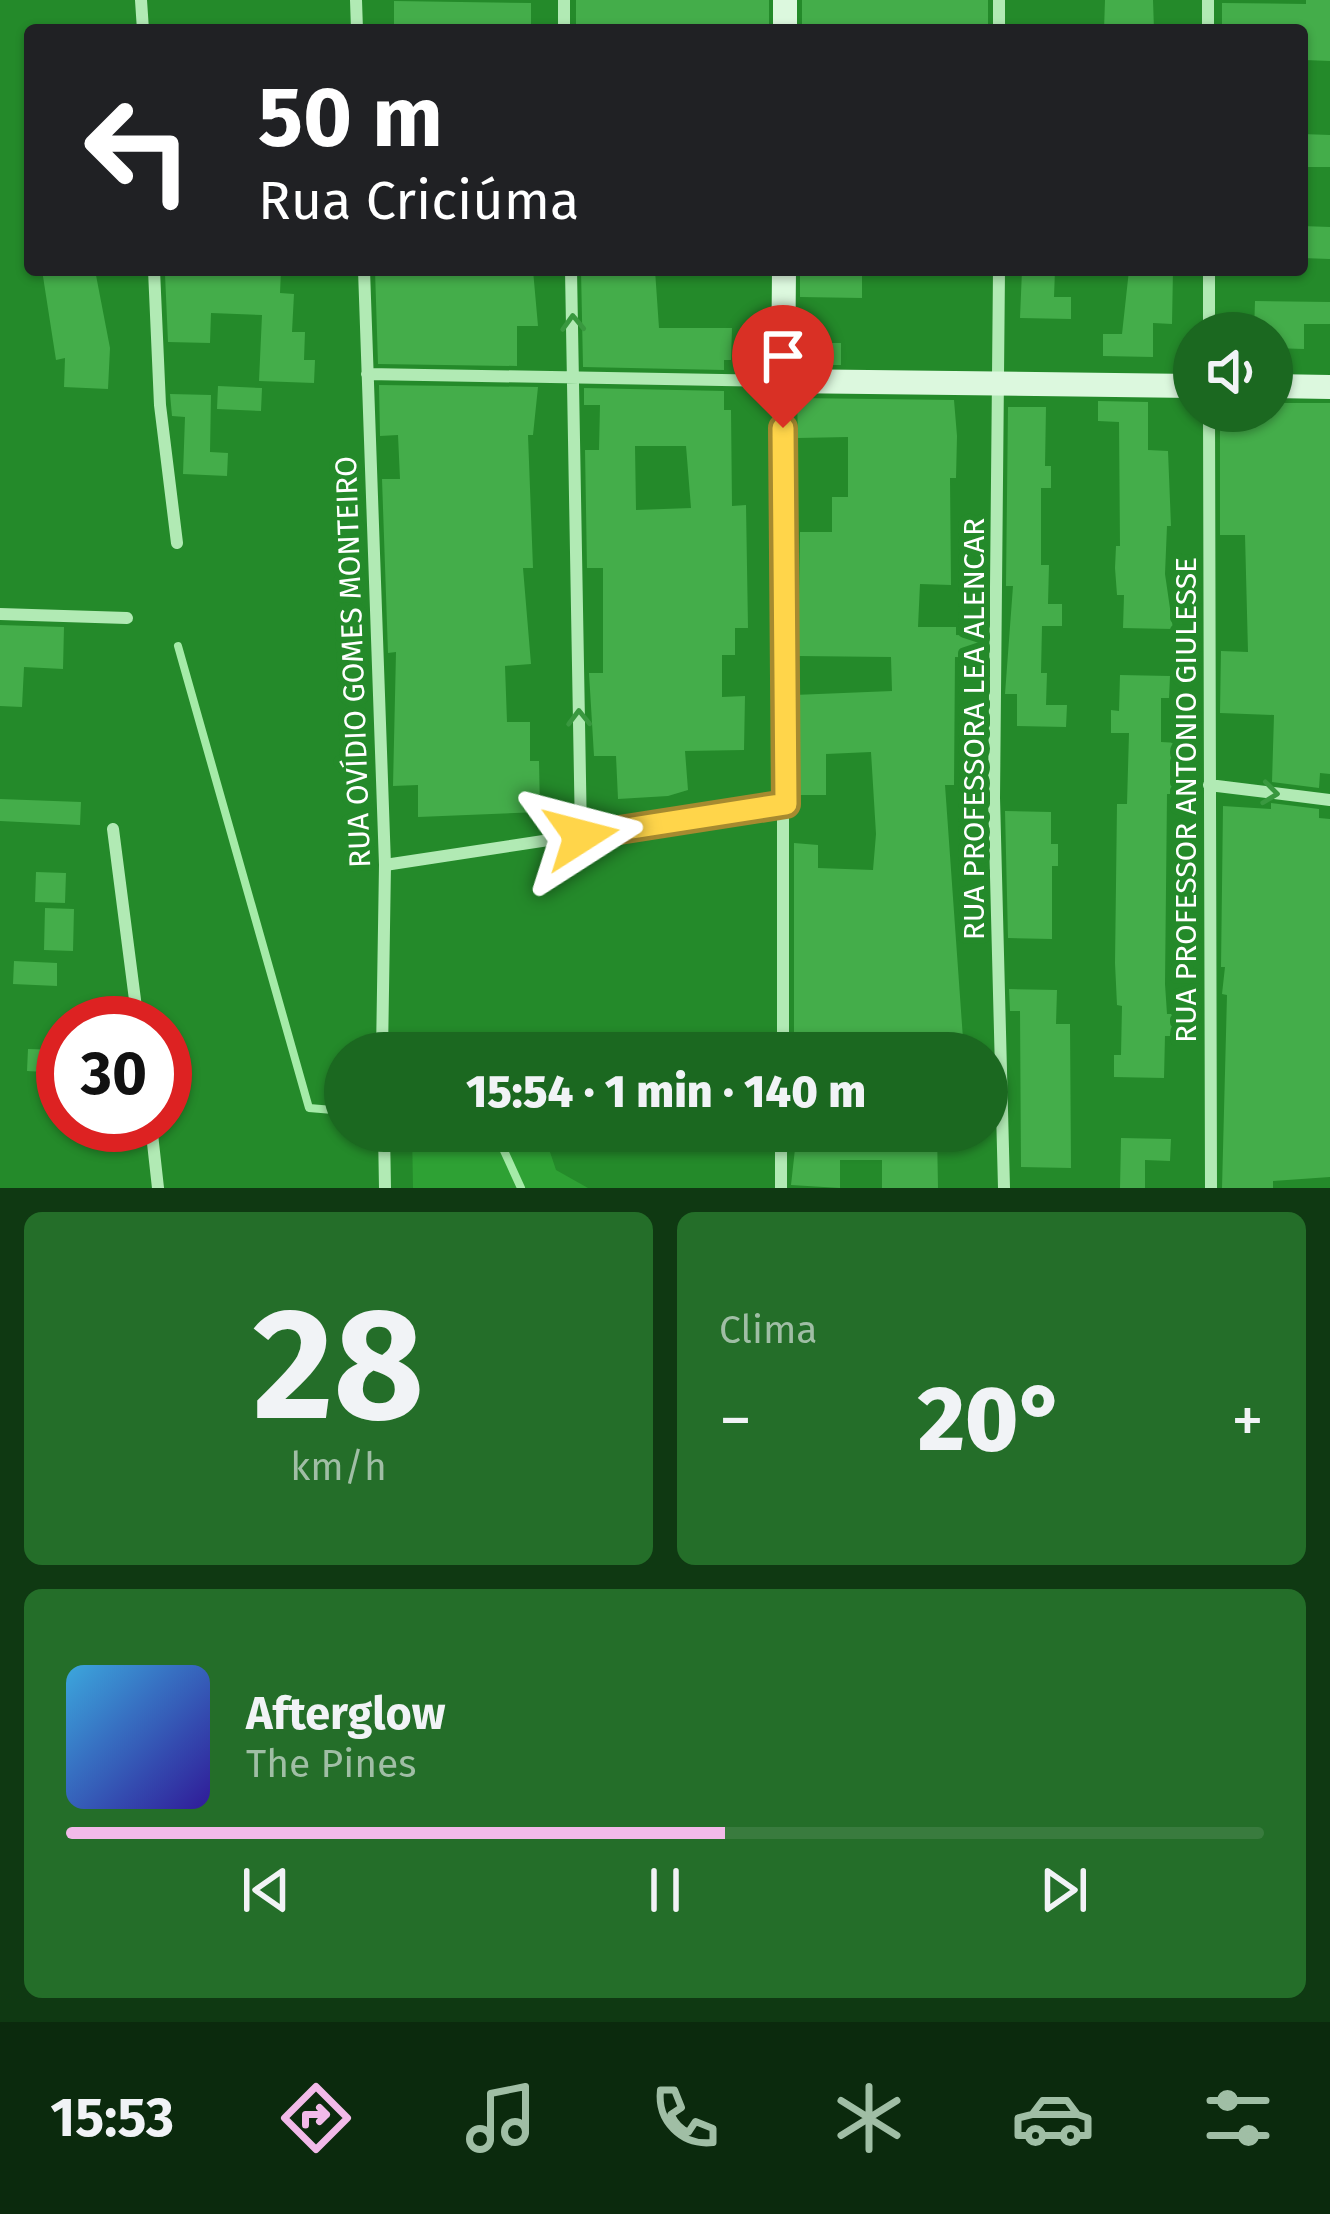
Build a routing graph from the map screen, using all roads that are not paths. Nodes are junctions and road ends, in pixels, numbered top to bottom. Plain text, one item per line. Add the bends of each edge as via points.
1 (154, 276) edge
2 (364, 276) edge
3 (571, 276) edge
4 (784, 276) edge
5 (999, 276) edge
6 (1209, 276) edge
7 (1209, 312) edge
8 (367, 374) junction
9 (574, 377) junction
10 (783, 381) junction
11 (1173, 386) edge
12 (1293, 386) edge
13 (998, 387) junction
14 (1330, 387) edge
15 (1209, 432) edge
16 (176, 543) dead end
17 (0, 614) edge
18 (127, 618) dead end
19 (1209, 785) junction
20 (1330, 800) edge
21 (786, 804) junction
22 (113, 829) dead end
23 (581, 836) junction
24 (385, 866) junction
25 (135, 996) edge
26 (382, 1032) edge
27 (782, 1032) edge
28 (154, 1152) edge
29 (384, 1152) edge
30 (782, 1152) edge
31 (158, 1188) edge
32 (385, 1188) edge
33 (781, 1188) edge
34 (1004, 1188) edge
35 (1211, 1188) edge

1 - 16 street
2 - 8 street, RUA OVÍDIO GOMES MONTEIRO
9 -> 3 street
4 - 10 street
5 - 13 street, RUA PROFESSORA LEA ALENCAR
6 - 7 street
8 - 9 street
8 - 24 street, RUA OVÍDIO GOMES MONTEIRO
9 - 10 street
23 -> 9 street
10 - 13 street
10 - 21 street
11 - 13 street
12 - 14 street
13 - 34 street, RUA PROFESSORA LEA ALENCAR via 994,798
15 - 19 street, RUA PROFESSOR ANTONIO GIULESSE
17 - 18 street
19 -> 20 street
19 - 35 street, RUA PROFESSOR ANTONIO GIULESSE
21 - 23 street
21 - 27 street
22 - 25 street
23 - 24 street
24 - 26 street, RUA OVÍDIO GOMES MONTEIRO
28 - 31 street
29 - 32 street
30 - 33 street

